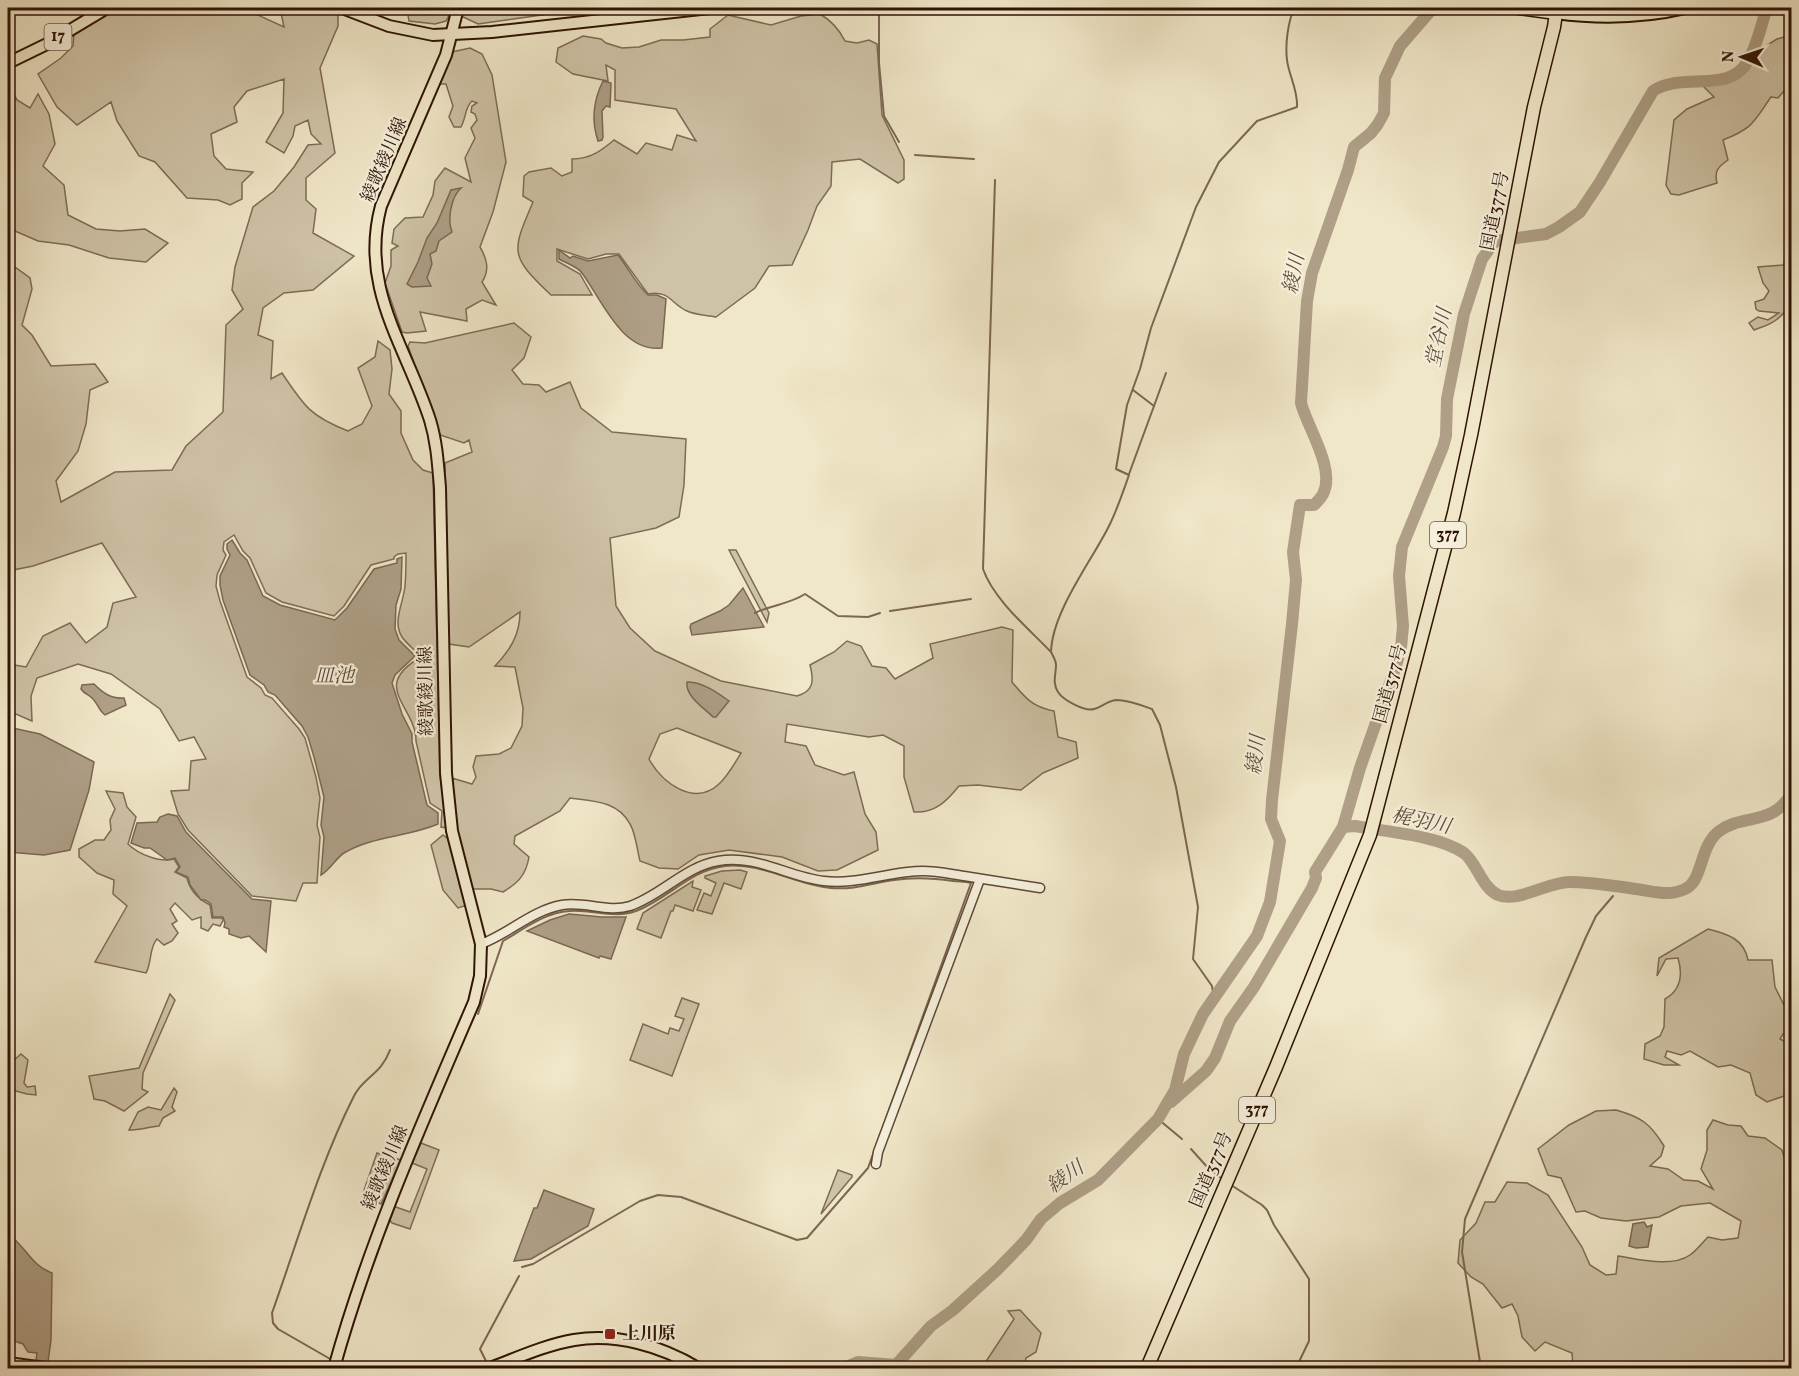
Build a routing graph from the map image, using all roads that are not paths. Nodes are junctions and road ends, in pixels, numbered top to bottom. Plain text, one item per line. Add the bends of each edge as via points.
1 (106, 8) edge
2 (342, 8) edge
3 (458, 8) edge
4 (710, 8) edge
5 (1518, 8) edge
6 (1686, 8) edge
7 (1556, 13) junction
8 (452, 34) junction
9 (8, 63) edge
10 (980, 879) junction
11 (1040, 888) dead end
12 (481, 944) junction
13 (876, 1164) dead end
14 (8, 1363) edge
15 (45, 1368) edge
16 (334, 1368) edge
17 (490, 1368) edge
18 (698, 1368) edge
19 (1147, 1368) edge

1 - 9 main road, 17
2 - 8 main road via 389,26 433,35
3 - 8 main road, 綾歌綾川線
4 - 8 main road
5 - 7 highway
6 - 7 main road via 1617,16
7 - 19 highway, 国道377号 / 377 via 1533,107 1454,513 1371,830 1276,1067
8 - 12 main road, 綾歌綾川線 via 431,94 381,207 375,257 384,303 429,418 436,448 447,793 457,856
10 - 11 street
10 - 12 street via 922,871 825,882 752,861 719,861 684,874 627,907 562,905
10 - 13 street
12 - 16 main road, 綾歌綾川線 via 474,1002 381,1224
14 - 15 main road
17 - 18 main road via 561,1343 594,1338 655,1347

